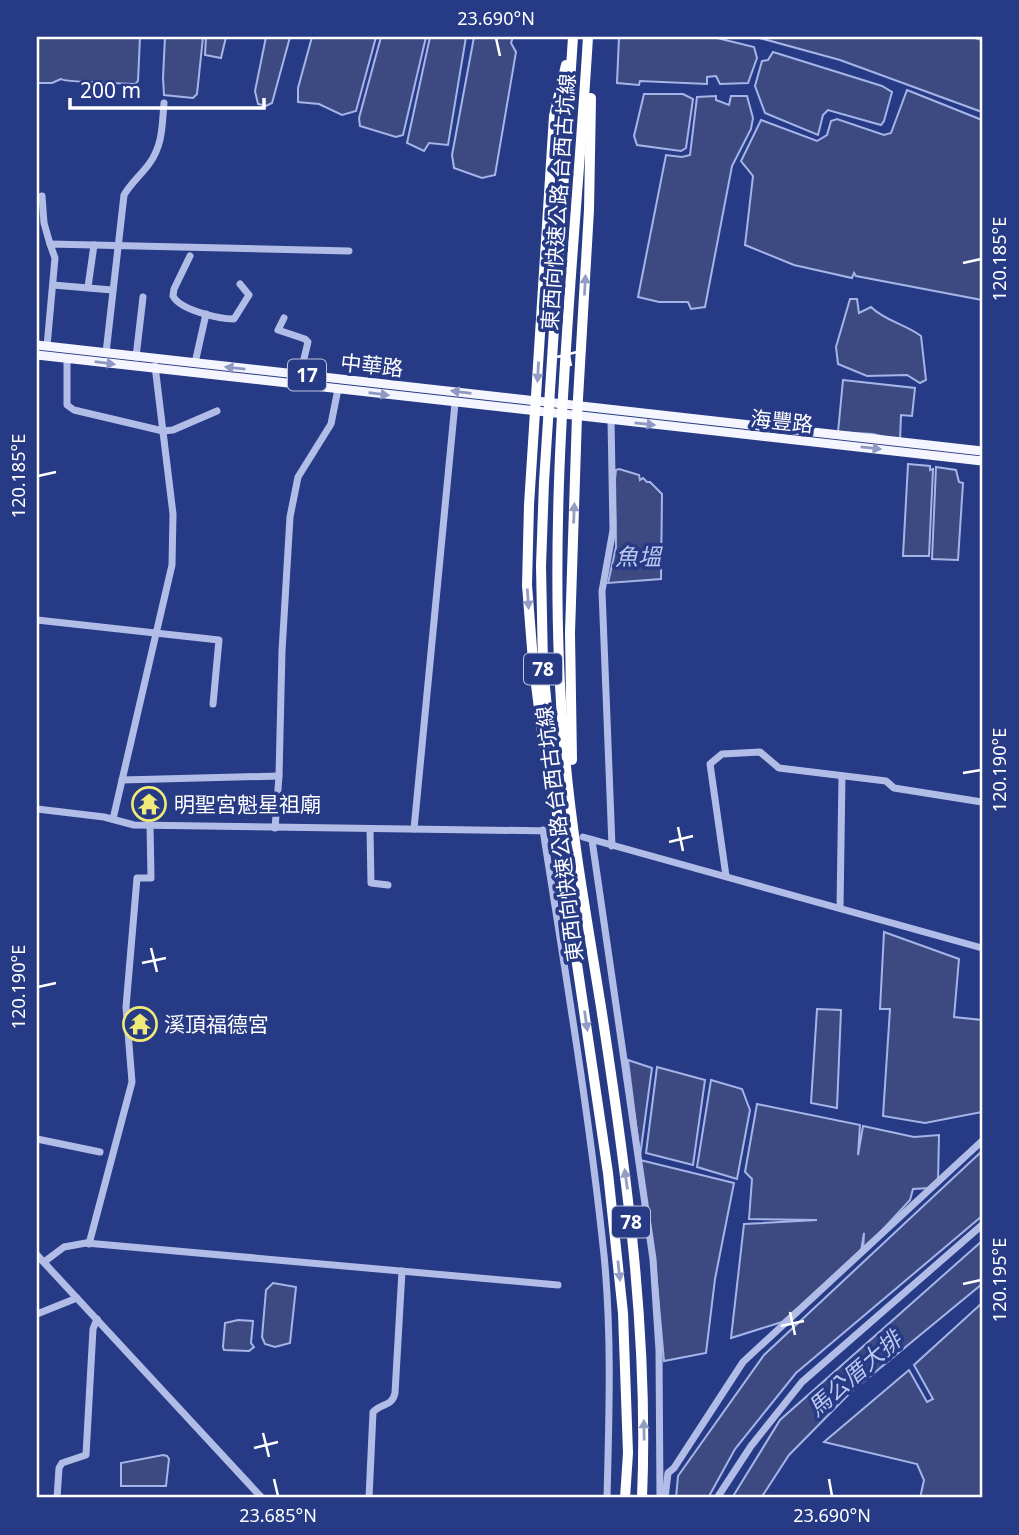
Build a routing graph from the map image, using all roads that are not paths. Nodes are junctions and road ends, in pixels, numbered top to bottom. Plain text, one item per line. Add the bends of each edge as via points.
1 (573, 37) edge
2 (588, 37) edge
3 (164, 103) dead end
4 (42, 196) dead end
5 (50, 244) junction
6 (94, 245) junction
7 (117, 246) junction
8 (349, 251) dead end
9 (190, 256) dead end
10 (240, 284) dead end
11 (53, 285) junction
12 (88, 287) junction
13 (112, 290) junction
14 (143, 296) dead end
15 (206, 314) junction
16 (284, 318) dead end
17 (42, 345) edge
18 (106, 353) junction
19 (37, 355) edge
20 (136, 357) junction
21 (67, 359) junction
22 (155, 359) junction
23 (195, 363) junction
24 (156, 369) junction
25 (300, 375) junction
26 (338, 389) junction
27 (455, 403) junction
28 (536, 405) junction
29 (217, 411) dead end
30 (578, 411) junction
31 (611, 420) junction
32 (163, 431) junction
33 (982, 451) edge
34 (982, 461) edge
35 (37, 620) edge
36 (156, 633) junction
37 (213, 704) dead end
38 (279, 776) junction
39 (842, 776) junction
40 (122, 780) junction
41 (982, 802) edge
42 (37, 810) edge
43 (113, 819) junction
44 (150, 825) junction
45 (275, 828) junction
46 (370, 829) junction
47 (414, 829) junction
48 (543, 830) junction
49 (552, 831) dead end
50 (612, 846) junction
51 (578, 850) junction
52 (561, 856) junction
53 (726, 876) junction
54 (388, 885) dead end
55 (840, 908) junction
56 (982, 948) edge
57 (37, 1139) edge
58 (982, 1141) edge
59 (100, 1152) dead end
60 (982, 1225) edge
61 (89, 1244) junction
62 (37, 1255) edge
63 (44, 1262) junction
64 (402, 1271) junction
65 (558, 1285) dead end
66 (77, 1298) junction
67 (37, 1314) edge
68 (97, 1320) junction
69 (57, 1498) edge
70 (262, 1498) edge
71 (369, 1498) edge
72 (607, 1498) edge
73 (625, 1498) edge
74 (642, 1498) edge
75 (663, 1498) edge
76 (717, 1498) edge

1 -> 28 highway via 554,116
1 - 52 highway, 東西向快速公路 台西古坑線 / 78 via 541,566 543,666
30 -> 2 highway via 589,210
2 - 51 highway, 東西向快速公路 台西古坑線 / 78 via 558,486 558,646 564,746
3 - 7 street via 158,149 124,195
4 - 5 street
5 - 6 street
5 - 11 street via 55,258
6 - 7 street
6 - 12 street
7 - 8 street
7 - 13 street
9 - 15 street via 173,296 180,305
10 - 15 street via 249,295 234,319
11 - 12 street
11 - 17 street
12 - 13 street
13 - 18 street
14 - 20 street
15 - 23 street
16 - 25 street via 278,330 308,342
17 - 18 main road, 中華路 / 17
18 - 20 main road, 中華路 / 17
19 - 21 main road, 中華路 / 17
20 - 22 main road, 中華路 / 17
21 -> 24 main road, 中華路 / 17
21 - 32 street via 67,405
22 - 23 main road, 中華路 / 17
22 - 24 street
25 -> 23 main road, 中華路 / 17
24 - 26 main road, 中華路 / 17
24 - 32 street
28 -> 25 main road, 中華路 / 17
26 -> 27 main road, 中華路 / 17
26 - 38 street via 331,424 298,477 290,517
27 - 28 main road, 中華路 / 17
27 - 47 street
28 - 30 main road, 中華路 / 17
28 -> 52 highway via 527,585 533,661
29 - 32 street
30 - 31 main road, 海豐路 / 17
30 - 33 main road, 海豐路 / 17
51 -> 30 highway via 570,728
31 -> 34 main road, 海豐路 / 17
31 - 50 street via 613,530 602,591
32 - 36 street via 173,514 172,565
35 - 36 street
36 - 37 street via 219,640
36 - 40 street
38 - 40 street
38 - 45 street
39 - 41 street
39 - 53 street via 779,768 760,752 722,754 713,760
39 - 55 street
40 - 43 street
42 - 43 street
43 - 44 street
44 - 45 street
44 - 61 street via 150,878 137,878 125,1007 132,1082
45 - 46 street
46 - 47 street
46 - 54 street via 371,883
47 - 48 street
48 - 49 street
48 - 72 street via 604,1256 611,1379
50 - 53 street
50 - 75 street via 587,838 653,1259
74 -> 51 highway, 東西向快速公路 台西古坑線 / 78 via 645,1437 639,1303
52 -> 73 highway, 東西向快速公路 台西古坑線 / 78 via 608,1173 623,1312
53 - 55 street
55 - 56 street
57 - 59 street
58 - 75 street via 743,1363 668,1473
60 - 76 street via 802,1382
61 - 63 street via 64,1247
61 - 64 street
62 - 63 street
63 - 66 street
64 - 65 street
64 - 71 street via 395,1393 390,1404 373,1412
66 - 67 street
66 - 68 street
68 - 69 street via 86,1455 62,1463
68 - 70 street

